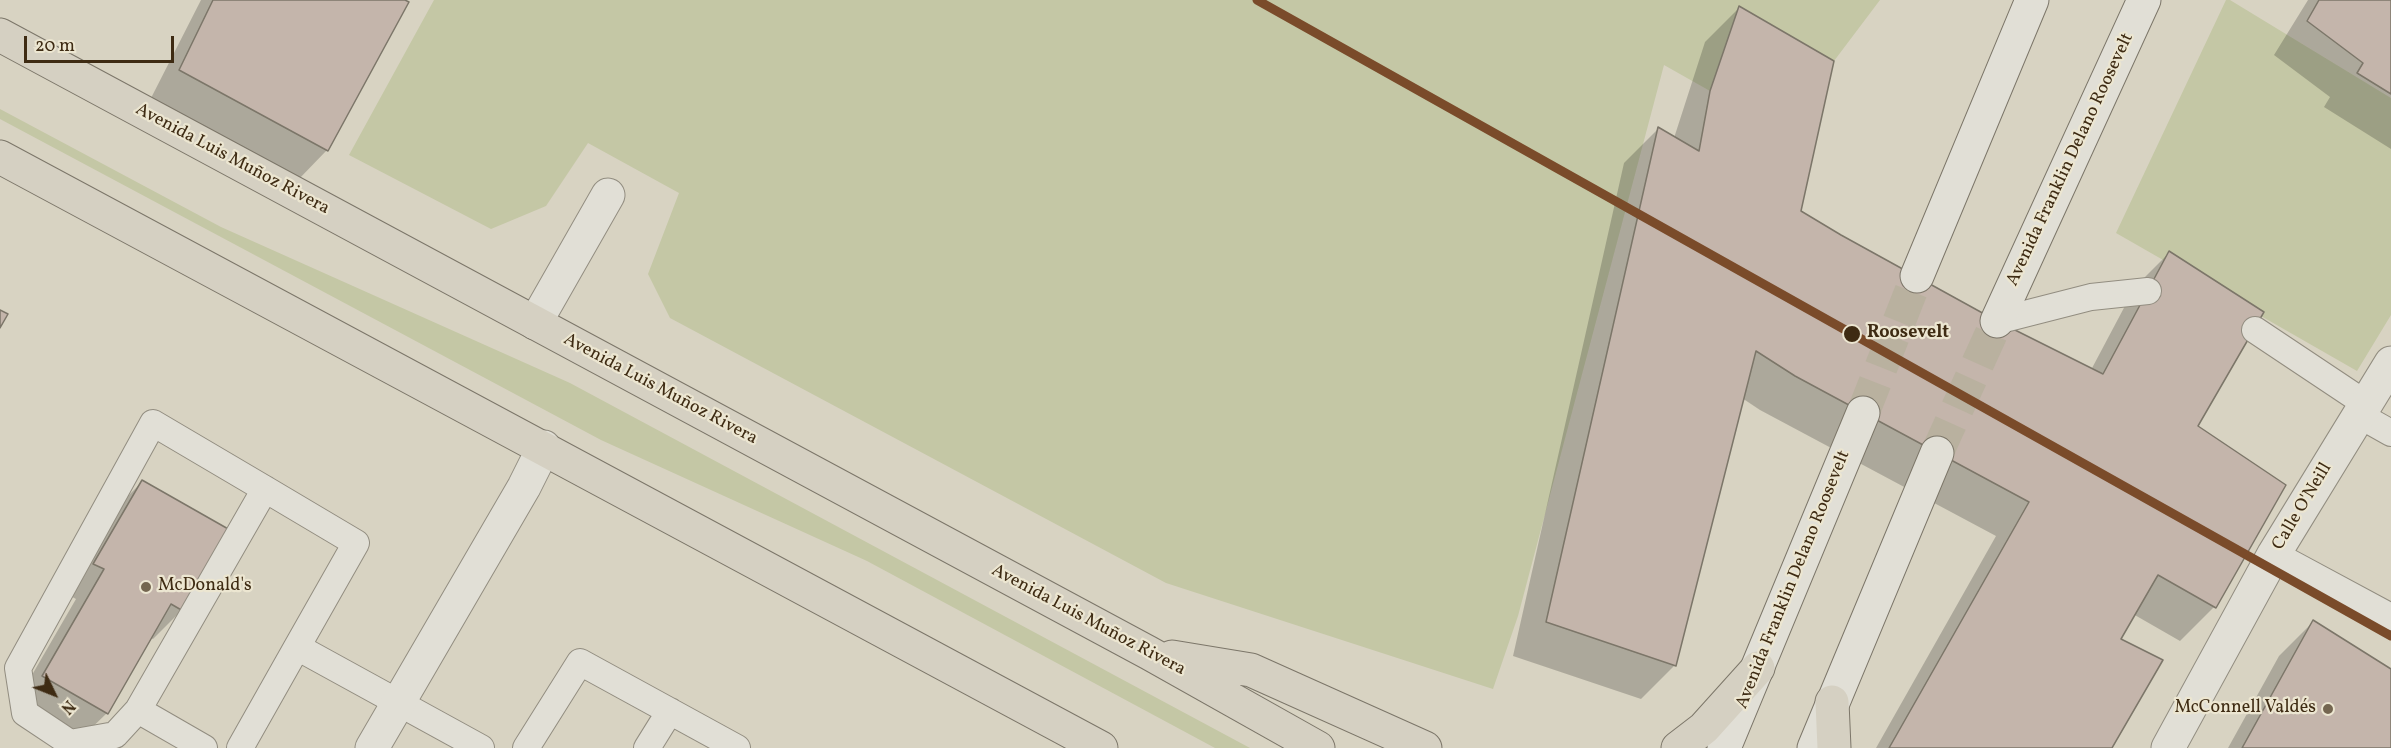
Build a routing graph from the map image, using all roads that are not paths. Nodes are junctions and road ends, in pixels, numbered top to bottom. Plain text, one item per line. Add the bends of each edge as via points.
1 (2032, 0) edge
2 (2144, 0) edge
3 (0, 35) edge
4 (0, 157) edge
5 (608, 195) dead end
6 (1917, 276) tunnel mouth
7 (2148, 291) dead end
8 (1997, 321) joint
9 (535, 323) junction
10 (2255, 330) dead end
11 (2391, 363) edge
12 (2363, 409) junction
13 (1863, 413) tunnel mouth
14 (2391, 433) edge
15 (544, 447) junction
16 (1937, 453) tunnel mouth
17 (265, 489) junction
18 (2274, 554) junction
19 (2391, 617) edge
20 (297, 647) junction
21 (1149, 653) junction
22 (1758, 668) junction
23 (1832, 702) junction
24 (398, 703) junction
25 (138, 710) junction
26 (670, 711) junction
27 (204, 748) edge
28 (240, 748) edge
29 (372, 748) edge
30 (482, 748) edge
31 (526, 748) edge
32 (647, 748) edge
33 (737, 748) edge
34 (1101, 748) edge
35 (1318, 748) edge
36 (1425, 748) edge
37 (1678, 748) edge
38 (1724, 748) edge
39 (1814, 748) edge
40 (1834, 748) edge
41 (2168, 748) edge

1 - 6 main road
2 - 8 main road, Avenida Franklin Delano Roosevelt
3 - 9 main road, Avenida Luis Muñoz Rivera
4 - 15 main road
5 - 9 main road
7 - 8 lane via 2081,299
9 - 21 main road, Avenida Luis Muñoz Rivera
10 - 12 lane
11 - 12 main road, Calle O'Neill
12 - 14 lane
12 - 18 main road, Calle O'Neill
13 - 22 main road, Avenida Franklin Delano Roosevelt
15 - 24 main road
15 - 34 main road
16 - 23 main road
17 - 20 lane via 356,543
17 - 25 lane
17 - 25 lane via 153,423 18,668 25,713 70,743 115,735
18 - 19 lane
18 - 41 main road, Calle O'Neill
20 - 24 lane
20 - 28 lane
21 - 35 main road, Avenida Luis Muñoz Rivera
21 - 36 main road via 1251,670
22 - 37 main road via 1704,728
22 - 38 main road, Avenida Franklin Delano Roosevelt
23 - 39 main road
23 - 40 main road
24 - 29 main road
24 - 30 lane
25 - 27 lane
26 - 31 lane via 580,662
26 - 32 lane
26 - 33 lane

